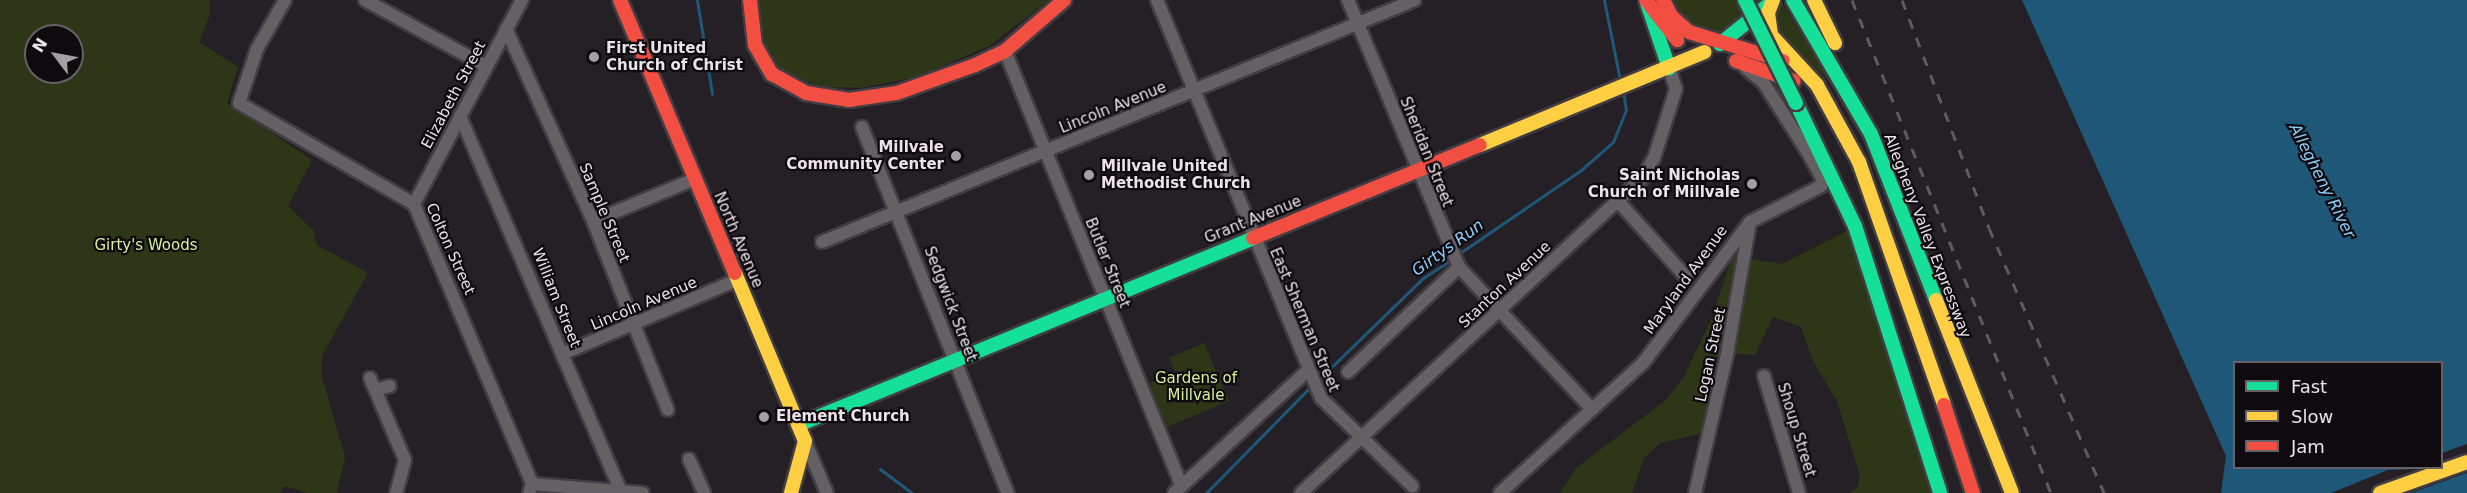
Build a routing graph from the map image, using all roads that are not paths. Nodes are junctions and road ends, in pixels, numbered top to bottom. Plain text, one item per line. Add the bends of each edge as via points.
1 (285, 0) edge
2 (365, 0) edge
3 (522, 0) edge
4 (620, 0) edge
5 (750, 0) edge
6 (1064, 0) edge
7 (1156, 0) edge
8 (1348, 0) edge
9 (1415, 0) edge
10 (1663, 0) edge
11 (1745, 0) edge
12 (1773, 0) edge
13 (1793, 0) edge
14 (1814, 0) edge
15 (1646, 2) edge
16 (1357, 24) junction
17 (506, 29) junction
18 (1720, 44) junction
19 (1005, 51) junction
20 (1705, 52) junction
21 (1736, 61) junction
22 (486, 66) junction
23 (1669, 68) junction
24 (1796, 68) junction
25 (1775, 71) junction
26 (1763, 82) junction
27 (1847, 84) junction
28 (1193, 91) junction
29 (460, 116) junction
30 (862, 127) dead end
31 (1045, 151) junction
32 (1417, 171) junction
33 (694, 179) junction
34 (1617, 200) junction
35 (414, 204) junction
36 (898, 211) junction
37 (593, 221) junction
38 (1750, 222) junction
39 (1253, 238) junction
40 (822, 242) dead end
41 (1457, 264) junction
42 (1686, 277) dead end
43 (737, 280) junction
44 (1105, 299) junction
45 (1501, 310) junction
46 (633, 326) junction
47 (562, 354) junction
48 (956, 360) junction
49 (1309, 372) junction
50 (1348, 372) dead end
51 (1764, 376) dead end
52 (370, 378) dead end
53 (1909, 386) junction
54 (668, 410) dead end
55 (1592, 410) junction
56 (798, 425) junction
57 (1364, 435) junction
58 (805, 441) junction
59 (689, 459) dead end
60 (2467, 462) edge
61 (1412, 486) dead end
62 (531, 489) edge
63 (1178, 490) edge
64 (592, 491) edge
65 (621, 492) edge
66 (396, 493) edge
67 (642, 493) edge
68 (704, 493) edge
69 (791, 493) edge
70 (827, 493) edge
71 (1008, 493) edge
72 (1301, 493) edge
73 (1500, 493) edge
74 (1695, 493) edge
75 (1799, 493) edge
76 (1940, 493) edge
77 (1952, 493) edge
78 (1961, 493) edge
79 (1973, 493) edge
80 (2012, 493) edge
81 (2380, 493) edge

1 - 35 street, Colton Street via 257,49 239,103
2 - 22 street
3 - 17 street, Elizabeth Street
4 - 33 main road, North Avenue
5 - 19 main road via 755,45 761,61 785,83 826,98 849,100 897,93
6 - 19 main road
7 - 28 street, East Sherman Street
8 - 16 street, Sheridan Street
9 - 16 street, Lincoln Avenue
10 - 18 main road via 1681,26
11 - 53 main road, bridge via 1855,226
12 - 18 main road, Grant Avenue
12 - 24 main road via 1768,13 1771,35
13 - 27 main road, Allegheny Valley Expressway
14 - 27 main road
15 - 20 main road via 1667,32
15 - 23 main road
16 - 28 street, Lincoln Avenue
16 - 32 street, Sheridan Street
17 - 22 street, Elizabeth Street
17 - 37 street, Sample Street
18 - 20 main road, Grant Avenue
18 - 24 main road
19 - 31 street, Butler Street
20 - 21 main road
20 - 23 main road, Grant Avenue
21 - 25 main road
21 - 26 street, Maryland Avenue
22 - 29 street, Elizabeth Street
23 - 32 main road, Grant Avenue
23 - 34 street, Stanton Avenue via 1676,89 1654,158 1643,177
24 - 79 main road via 1830,105 1859,162 1898,264
25 - 26 street
25 - 78 main road via 1792,80 1816,106 1853,177 1896,287
26 - 38 street, Maryland Avenue via 1822,178 1817,191
27 - 80 main road, Allegheny Valley Expressway via 1871,134
28 - 31 street, Lincoln Avenue
28 - 39 street, East Sherman Street
29 - 35 street, Elizabeth Street
29 - 47 street, William Street
30 - 36 street, Sedgwick Street
31 - 36 street, Lincoln Avenue
31 - 44 street, Butler Street
32 - 39 main road, Grant Avenue
32 - 41 street, Sheridan Street
33 - 37 street
33 - 43 main road, North Avenue
34 - 42 street
34 - 45 street, Stanton Avenue
35 - 62 street, Colton Street via 429,231
36 - 40 street, Lincoln Avenue
36 - 48 street, Sedgwick Street
37 - 46 street, Sample Street
38 - 55 street, Maryland Avenue via 1643,363
38 - 74 street, Logan Street via 1727,354
39 - 44 main road, Grant Avenue
39 - 49 street, East Sherman Street
41 - 45 street, Sheridan Street
41 - 50 street
43 - 46 street, Lincoln Avenue
43 - 56 main road, North Avenue
44 - 48 main road, Grant Avenue
44 - 63 street, Butler Street
45 - 55 street, Sheridan Street
45 - 57 street, Stanton Avenue
46 - 47 street, Lincoln Avenue
46 - 54 street, Sample Street
47 - 65 street, William Street
48 - 56 main road, Grant Avenue
48 - 71 street, Sedgwick Street
49 - 57 street, East Sherman Street via 1327,408
49 - 63 street
51 - 75 street, Shoup Street
52 - 66 street via 384,387 405,460
53 - 76 main road
53 - 77 main road
55 - 73 street, Maryland Avenue
56 - 58 main road, North Avenue
57 - 61 street, East Sherman Street
57 - 72 street, Stanton Avenue
58 - 69 main road
58 - 70 street, North Avenue
59 - 68 street
60 - 81 main road
62 - 64 street
64 - 65 street
65 - 67 street

